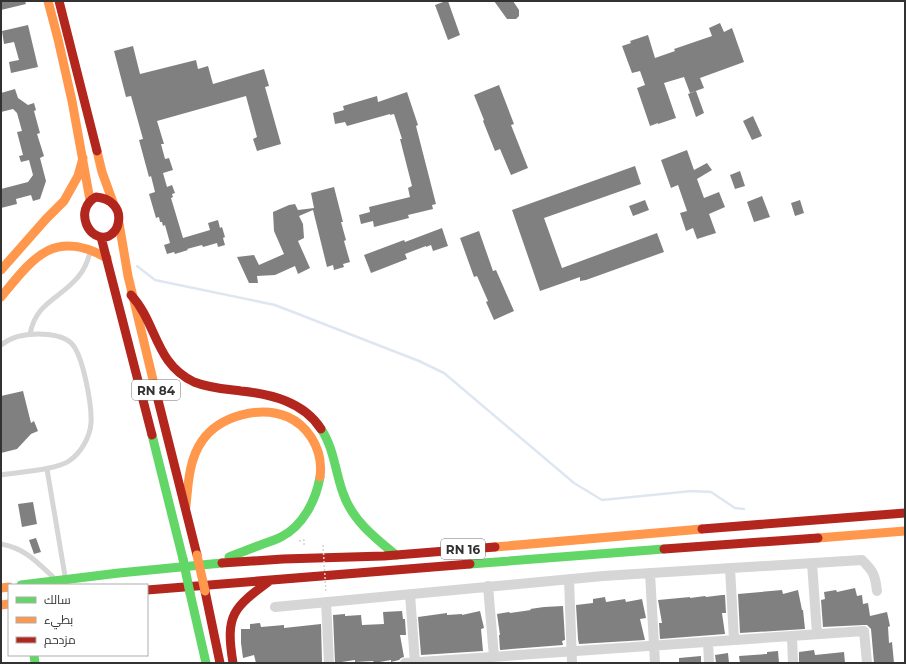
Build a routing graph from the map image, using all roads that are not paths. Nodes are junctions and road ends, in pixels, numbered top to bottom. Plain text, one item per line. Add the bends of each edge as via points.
1 (48, 1) edge
2 (59, 1) edge
3 (63, 15) junction
4 (52, 17) junction
5 (83, 158) junction
6 (90, 200) junction
7 (114, 204) junction
8 (119, 223) junction
9 (97, 235) junction
10 (90, 249) junction
11 (107, 258) junction
12 (1, 270) edge
13 (131, 295) junction
14 (1, 297) edge
15 (30, 334) junction
16 (1, 345) edge
17 (47, 468) junction
18 (1, 475) edge
19 (186, 506) junction
20 (905, 513) edge
21 (905, 530) edge
22 (1, 544) edge
23 (396, 555) junction
24 (812, 563) junction
25 (212, 564) junction
26 (730, 568) junction
27 (650, 573) junction
28 (569, 579) junction
29 (61, 580) junction
30 (271, 580) junction
31 (29, 584) edge
32 (488, 586) junction
33 (148, 590) edge
34 (876, 591) dead end
35 (410, 594) junction
36 (326, 597) junction
37 (275, 607) dead end
38 (817, 634) junction
39 (792, 636) junction
40 (734, 640) junction
41 (708, 642) junction
42 (654, 646) junction
43 (571, 651) junction
44 (494, 657) junction
45 (472, 661) edge
46 (206, 663) edge
47 (220, 663) edge
48 (233, 663) edge
49 (329, 663) edge
50 (411, 663) edge
51 (572, 663) edge
52 (655, 663) edge
53 (709, 663) edge
54 (793, 663) edge
55 (867, 663) edge

1 - 4 main road
2 - 3 main road
3 - 4 main road
3 - 7 main road via 102,172
4 - 5 main road
5 - 6 main road
5 - 12 main road via 78,176 64,200
6 - 7 main road via 104,197
6 - 9 main road via 85,221 88,228
7 - 8 main road via 118,210
8 - 9 main road via 113,234
8 - 13 main road, RN 84
9 - 10 lane
9 - 11 main road, RN 84
10 - 11 main road
10 - 14 main road via 78,245 51,248 31,262
10 - 15 lane via 79,276 36,315
11 - 46 main road, RN 84, bridge via 183,559
13 - 19 main road, RN 84
13 - 23 main road via 143,310 164,356 188,378 208,387 272,396 297,406 310,415 320,425 327,438 343,493 351,510 370,534
15 - 16 lane via 15,337
15 - 17 lane via 59,336 71,342 80,356 90,403 91,423 81,449 68,462
17 - 18 lane
17 - 29 lane
19 - 25 main road via 191,470 201,443 222,422 235,416 266,411 281,414 296,421 310,433 318,448 321,463 319,482 307,512 296,526 275,540
19 - 47 main road, RN 84, bridge
20 - 23 main road, RN 16
21 - 30 main road, RN 16
22 - 29 lane via 26,553
23 - 25 main road, RN 16
24 - 26 street
24 - 34 street via 862,560 872,570 876,580
24 - 38 street
25 - 29 main road, RN 16
26 - 27 street
26 - 40 street
27 - 28 street
27 - 42 street
28 - 32 street
28 - 43 street
29 - 31 main road, RN 16
30 - 33 main road, RN 16
30 - 48 main road via 246,598 235,612 230,632
32 - 35 street
32 - 44 street
35 - 36 street
35 - 50 street
36 - 37 street
36 - 49 street
38 - 39 street
38 - 55 street via 864,631
39 - 40 street
39 - 54 street
40 - 41 street
41 - 42 street
41 - 53 street
42 - 43 street
42 - 52 street
43 - 44 street
43 - 51 street
44 - 45 street
45 - 50 street

